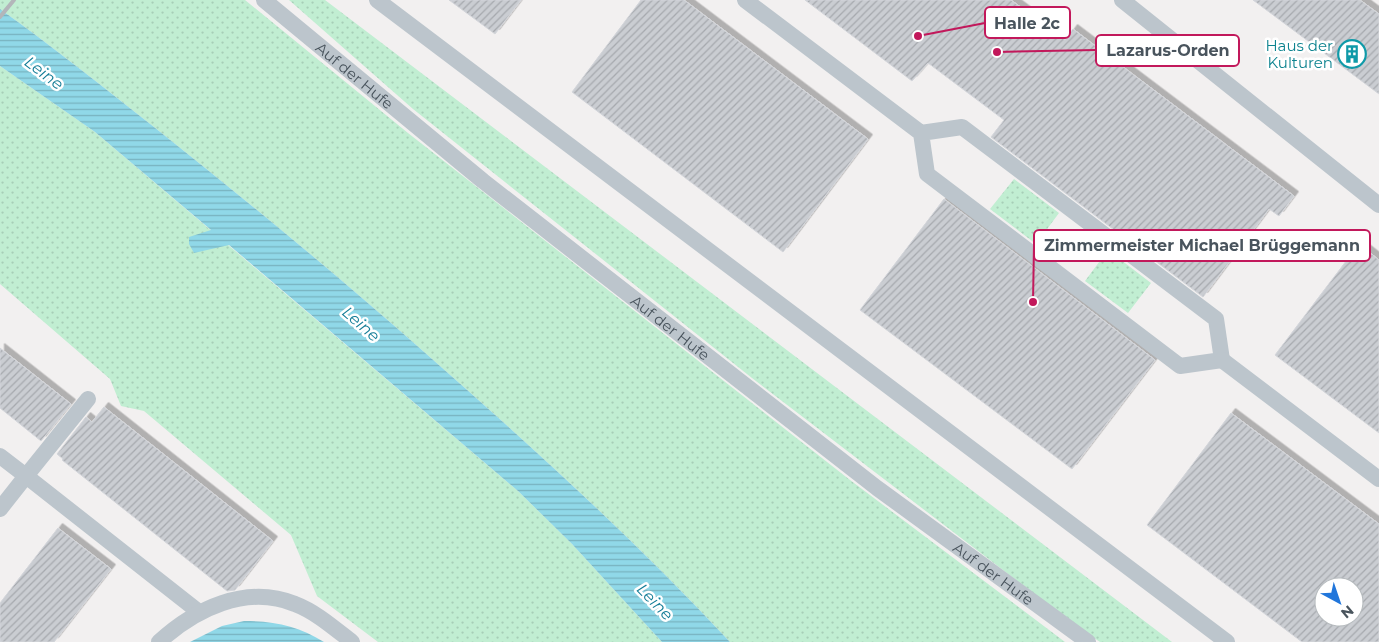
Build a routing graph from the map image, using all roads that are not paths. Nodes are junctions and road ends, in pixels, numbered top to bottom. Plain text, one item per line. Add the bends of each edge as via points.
1 (264, 0) edge
2 (377, 0) edge
3 (745, 0) edge
4 (1122, 0) edge
5 (921, 133) junction
6 (1379, 205) edge
7 (1222, 360) junction
8 (88, 399) dead end
9 (0, 456) edge
10 (26, 476) junction
11 (1379, 479) edge
12 (0, 509) edge
13 (199, 612) junction
14 (159, 642) edge
15 (352, 642) edge
16 (1088, 642) edge
17 (1228, 642) edge

1 - 16 lane, Auf der Hufe via 483,181 877,488
2 - 17 lane
3 - 5 lane
4 - 6 lane
5 - 7 lane via 962,127 1216,319
5 - 7 lane via 927,174 1172,360 1180,366
7 - 11 lane
8 - 10 lane
9 - 10 lane
10 - 12 lane
10 - 13 lane
13 - 14 lane via 180,622
13 - 15 lane via 236,600 267,596 295,604 321,618

